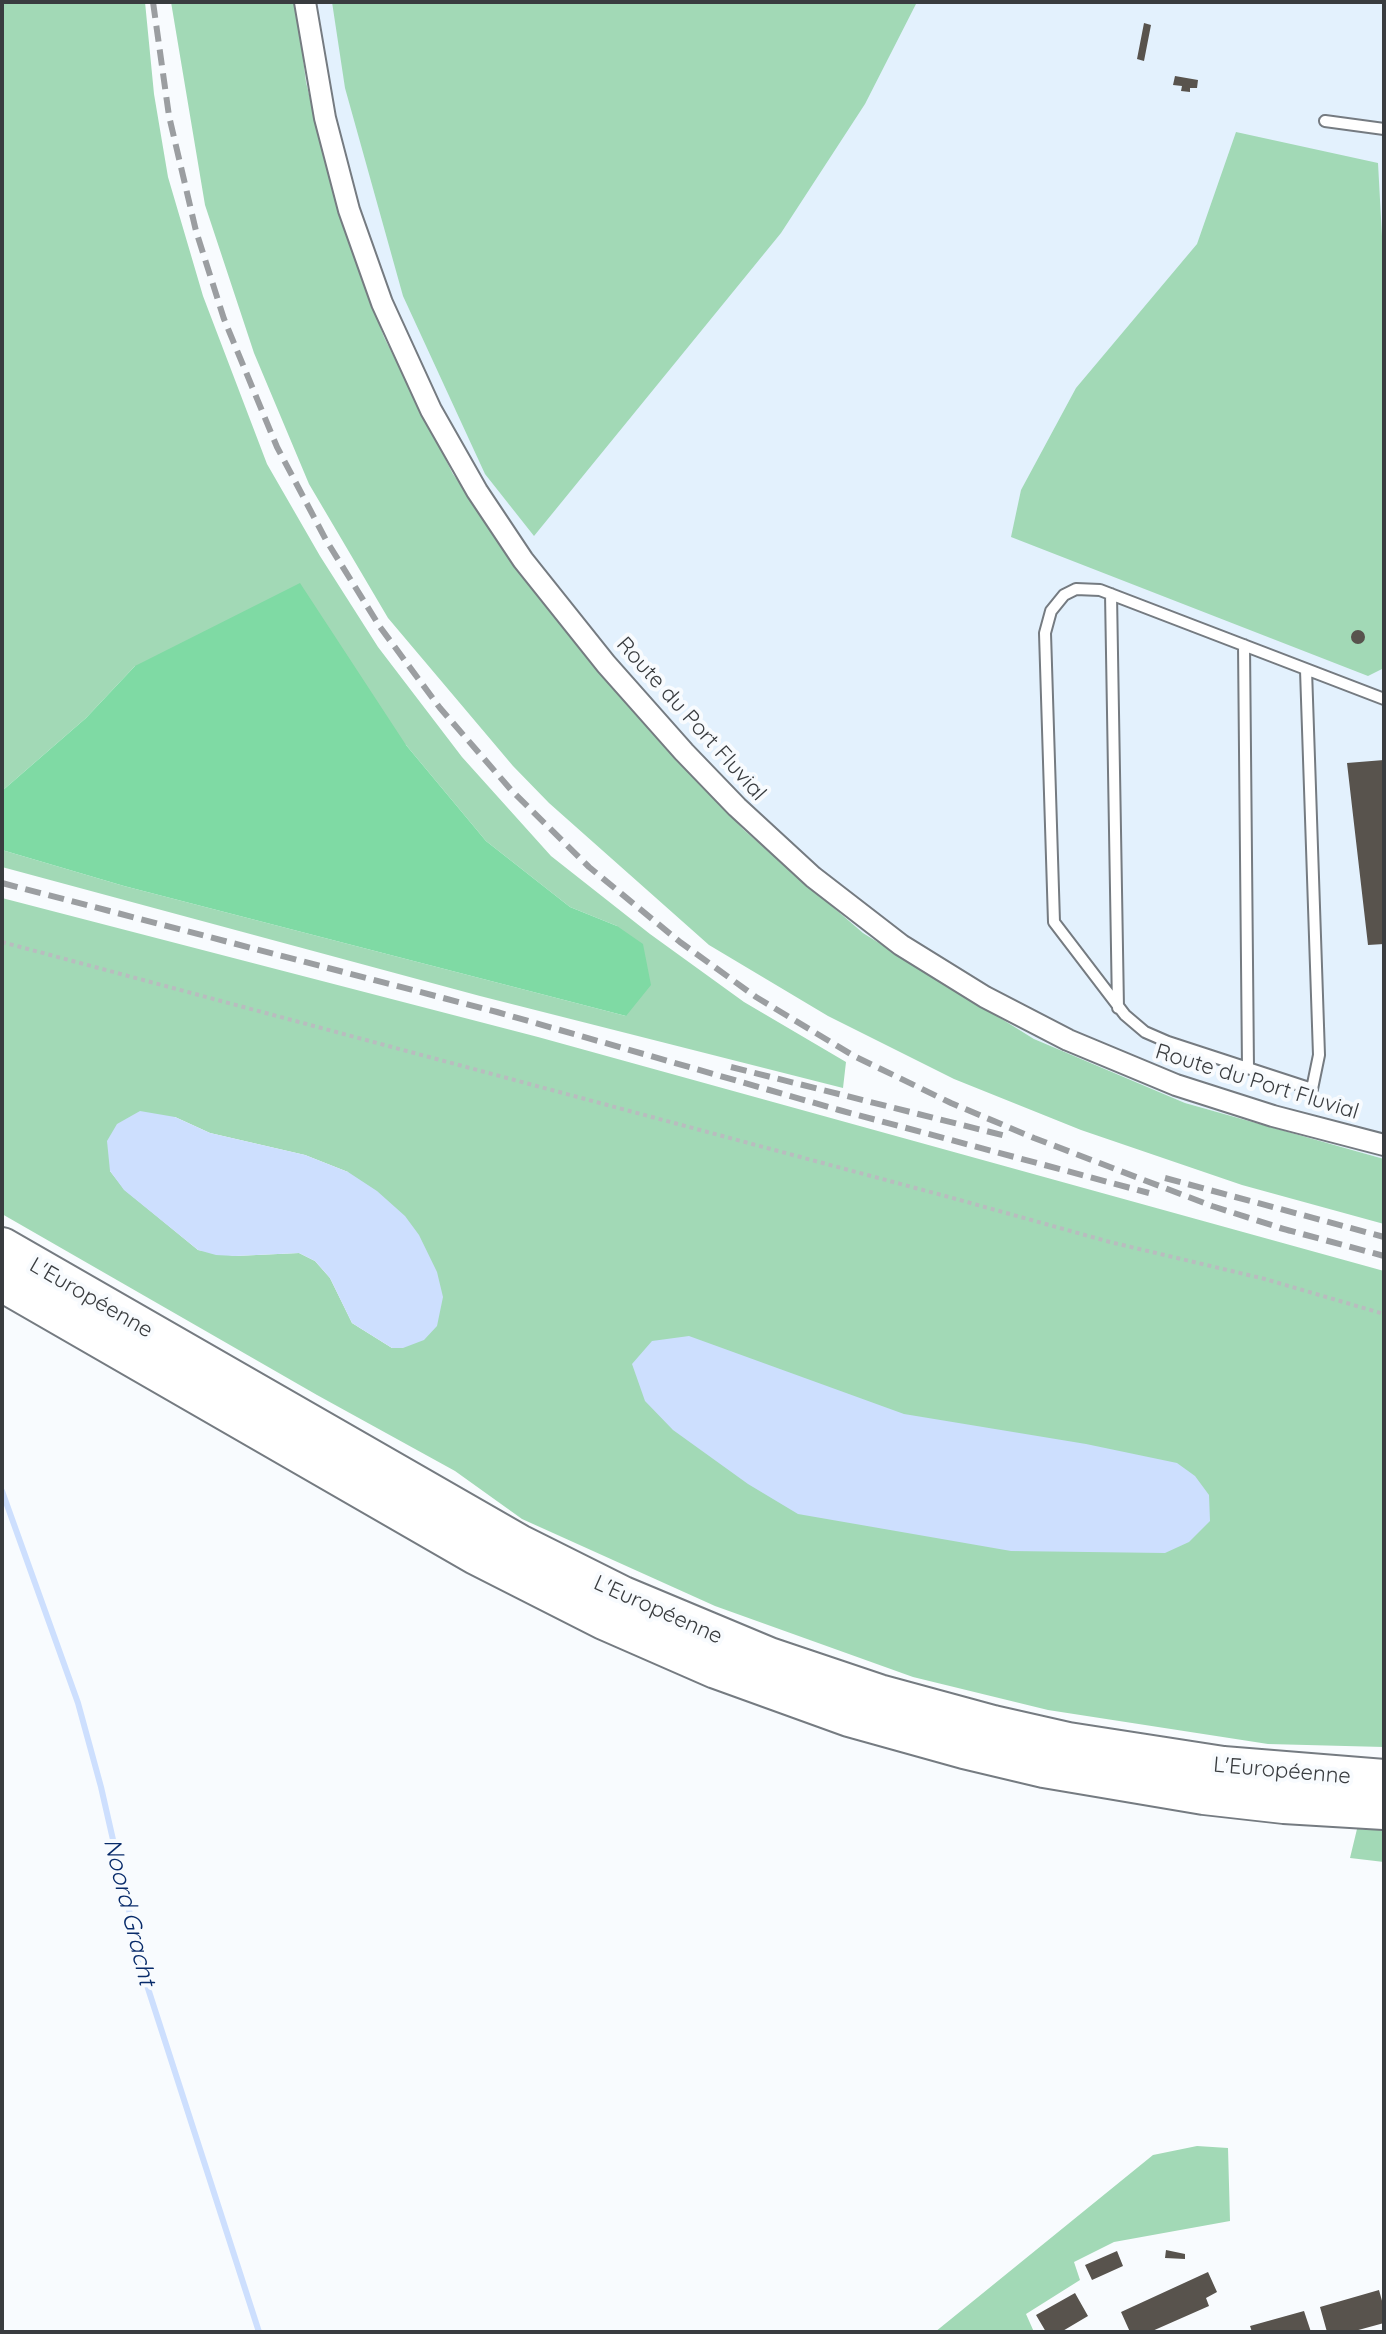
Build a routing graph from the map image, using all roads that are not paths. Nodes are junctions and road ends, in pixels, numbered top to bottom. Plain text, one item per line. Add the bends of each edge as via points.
1 (305, 2) edge
2 (1325, 121) dead end
3 (1384, 129) edge
4 (1111, 594) junction
5 (1244, 645) junction
6 (1306, 670) junction
7 (1384, 699) edge
8 (1118, 1008) junction
9 (1248, 1068) junction
10 (1384, 1145) edge
11 (2, 1247) edge
12 (2, 1282) edge
13 (1384, 1779) edge
14 (1384, 1810) edge

1 - 10 street, Route du Port Fluvial via 325,118 354,228 431,410 523,560 690,759 825,887 901,945 985,997 1076,1044 1176,1085
2 - 3 lane
4 - 5 lane
4 - 8 lane
4 - 8 lane via 1083,588 1064,595 1051,611 1045,633 1053,914 1057,929
5 - 6 lane
5 - 9 lane
6 - 7 lane
6 - 9 lane via 1319,1063 1312,1089
8 - 9 lane via 1156,1038
11 - 13 highway, L'Européenne via 519,1544 623,1596 769,1657 892,1698 1068,1742 1223,1766
12 - 14 highway, L'Européenne via 476,1555 716,1669 849,1717 1044,1768 1204,1795

